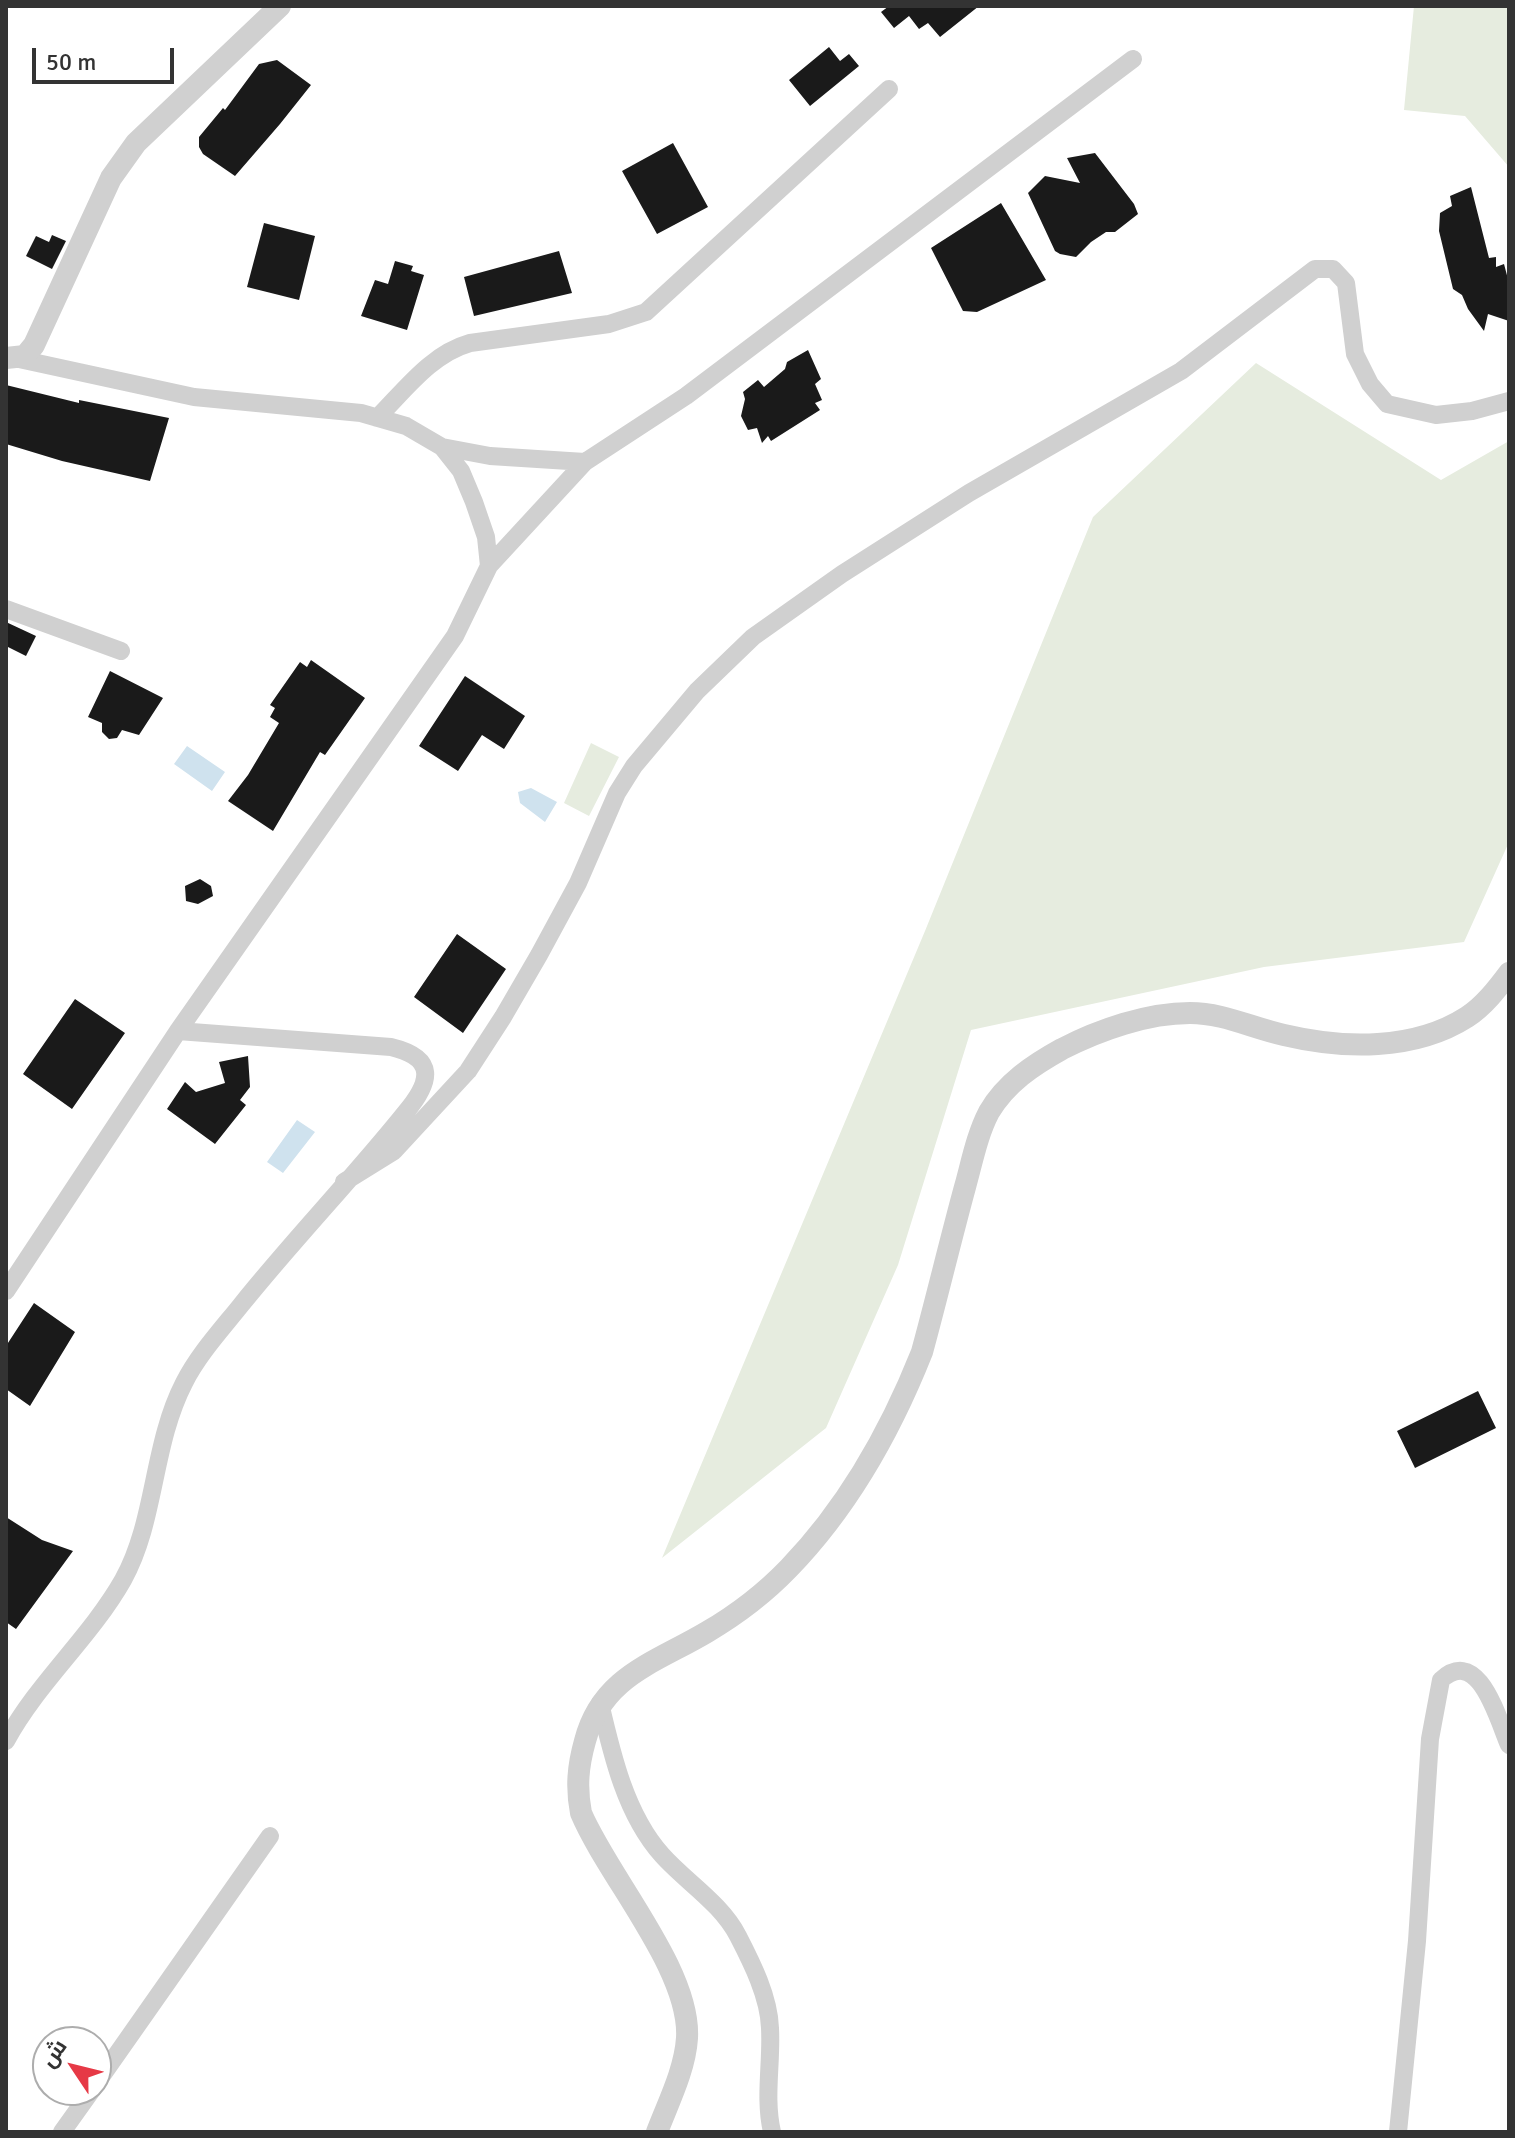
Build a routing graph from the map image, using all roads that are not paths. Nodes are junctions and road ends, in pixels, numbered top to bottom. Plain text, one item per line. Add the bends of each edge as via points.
1 (280, 6) edge
2 (1133, 59) dead end
3 (889, 89) dead end
4 (13, 358) edge
5 (1509, 401) edge
6 (377, 418) junction
7 (442, 447) junction
8 (585, 462) junction
9 (489, 566) junction
10 (6, 609) edge
11 (121, 651) dead end
12 (1509, 973) edge
13 (178, 1031) junction
14 (344, 1182) junction
15 (6, 1291) edge
16 (600, 1703) junction
17 (8, 1731) edge
18 (1509, 1745) edge
19 (270, 1836) dead end
20 (112, 2061) edge
21 (81, 2106) edge
22 (62, 2132) edge
23 (657, 2132) edge
24 (772, 2132) edge
25 (1398, 2132) edge

1 - 4 street via 120,162 34,345 25,356
2 - 8 street via 686,396
3 - 6 street via 646,312 609,324 452,348
4 - 6 street via 194,397
5 - 14 street via 1436,415 1387,404 1355,354 1346,283 1333,269 1315,269 1181,371 969,493 842,574 753,637 650,744 617,793 578,883 475,1060 394,1151
6 - 7 street via 406,426
7 - 8 street
7 - 9 street via 461,471 474,502
8 - 9 street
9 - 13 street via 446,649
10 - 11 street
12 - 16 street via 1469,1016 1411,1039 1338,1044 1283,1035 1224,1016 1167,1015 1093,1035 1016,1078 980,1134 908,1386 851,1488 801,1555 770,1586 718,1625 627,1677
13 - 14 street via 381,1045 416,1059 426,1074 423,1089
13 - 15 street
14 - 17 street via 185,1380 166,1428 131,1566 81,1641
16 - 23 street via 578,1768 581,1813 675,1981 686,2023 682,2062
16 - 24 street via 641,1826 660,1853 730,1923 759,1984 770,2027 767,2092
18 - 25 street via 1482,1683 1471,1673 1448,1673 1436,1695 1430,1739
19 - 20 street
21 - 22 street

